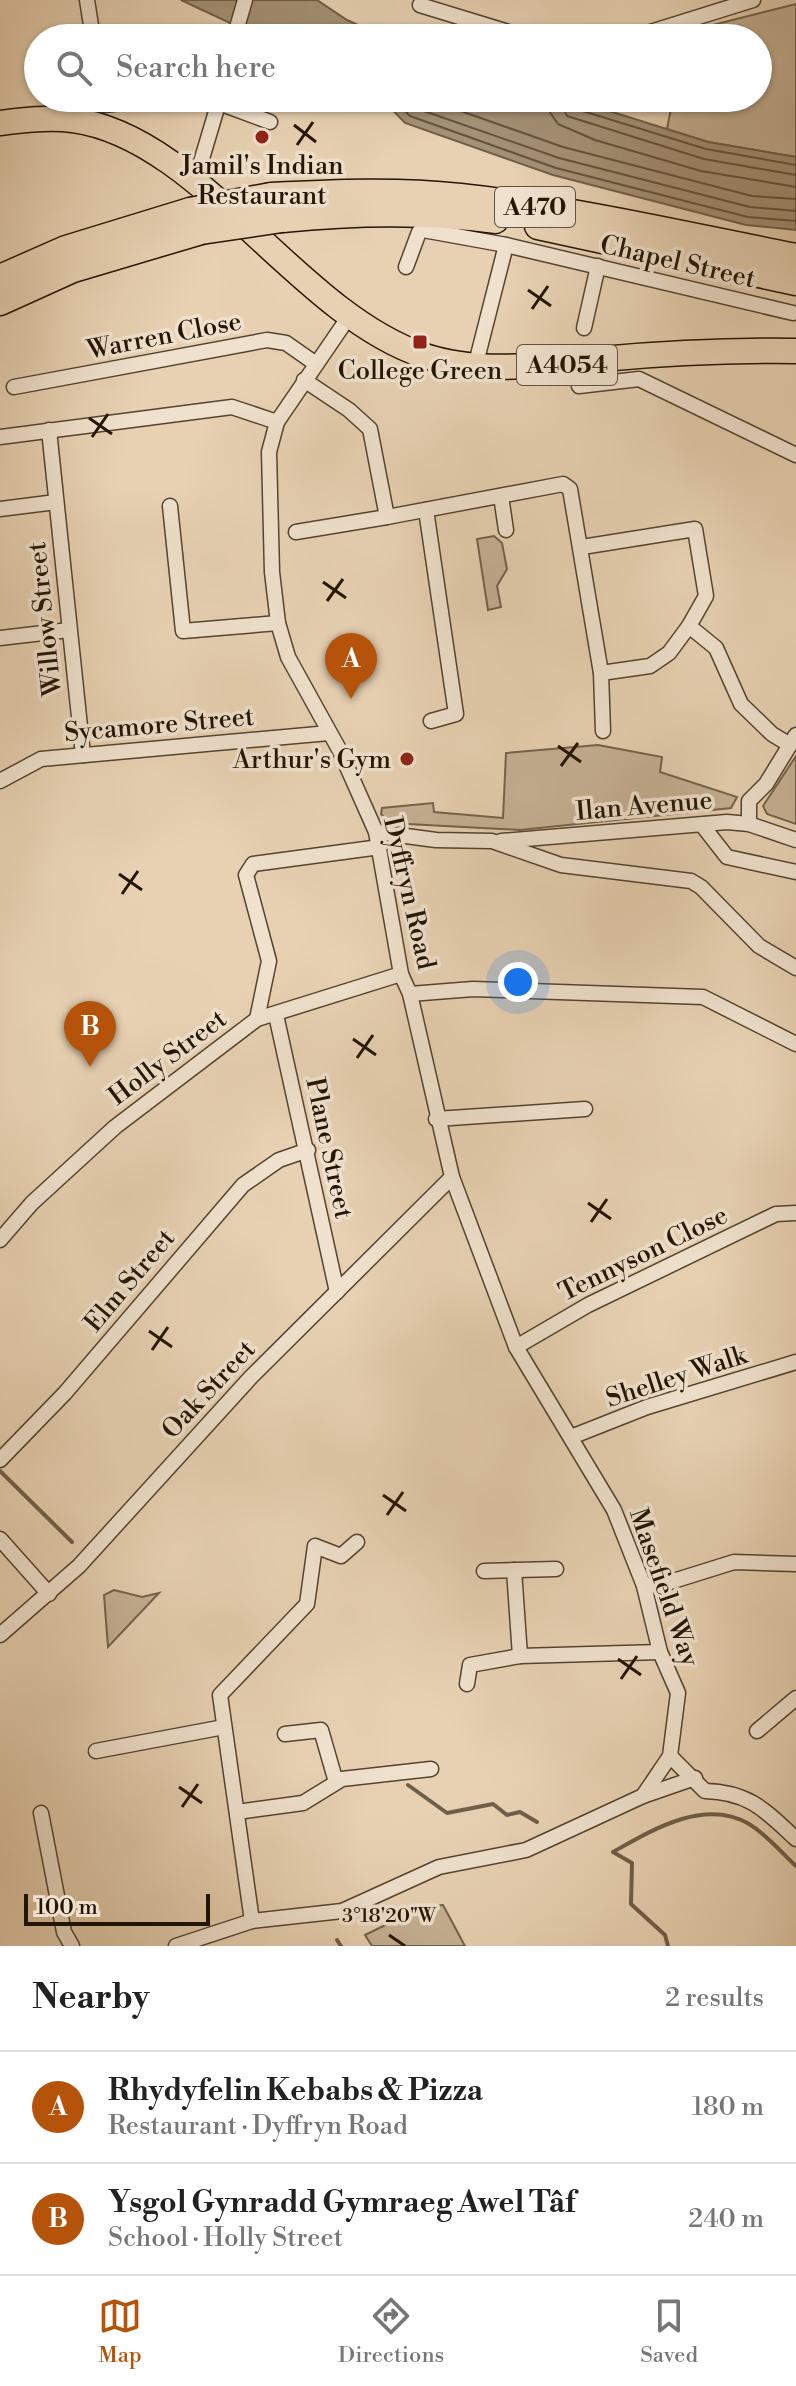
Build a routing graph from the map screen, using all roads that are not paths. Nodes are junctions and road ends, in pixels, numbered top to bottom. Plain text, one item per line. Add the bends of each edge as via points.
1 (87, 0) edge
2 (245, 0) edge
3 (753, 0) edge
4 (420, 5) dead end
5 (91, 24) edge
6 (238, 24) edge
7 (482, 24) edge
8 (676, 24) edge
9 (216, 112) edge
10 (247, 112) edge
11 (270, 122) dead end
12 (0, 123) edge
13 (195, 182) junction
14 (276, 207) junction
15 (196, 221) junction
16 (506, 245) junction
17 (796, 257) edge
18 (598, 266) junction
19 (406, 267) dead end
20 (0, 278) edge
21 (796, 282) edge
22 (0, 302) edge
23 (793, 313) dead end
24 (350, 315) junction
25 (584, 328) dead end
26 (796, 351) edge
27 (316, 364) junction
28 (475, 367) junction
29 (304, 380) junction
30 (579, 386) dead end
31 (14, 387) dead end
32 (277, 422) junction
33 (49, 430) junction
34 (0, 437) edge
35 (796, 455) edge
36 (501, 496) junction
37 (56, 502) junction
38 (170, 506) dead end
39 (0, 509) edge
40 (426, 510) junction
41 (387, 517) junction
42 (506, 530) dead end
43 (296, 532) dead end
44 (582, 547) junction
45 (278, 623) junction
46 (689, 626) junction
47 (69, 630) junction
48 (0, 638) edge
49 (601, 673) junction
50 (431, 721) dead end
51 (603, 731) dead end
52 (329, 733) junction
53 (793, 740) edge
54 (83, 755) junction
55 (0, 781) edge
56 (749, 824) junction
57 (702, 825) junction
58 (378, 839) junction
59 (796, 840) edge
60 (492, 841) junction
61 (796, 872) edge
62 (796, 968) edge
63 (401, 974) junction
64 (410, 994) junction
65 (276, 1015) junction
66 (257, 1019) junction
67 (796, 1044) edge
68 (585, 1109) dead end
69 (436, 1119) junction
70 (308, 1150) junction
71 (452, 1177) junction
72 (796, 1213) edge
73 (0, 1240) edge
74 (484, 1257) joint
75 (337, 1292) junction
76 (516, 1347) junction
77 (796, 1362) edge
78 (571, 1437) junction
79 (2, 1458) edge
80 (0, 1539) edge
81 (357, 1542) dead end
82 (796, 1564) edge
83 (556, 1569) dead end
84 (514, 1570) junction
85 (484, 1571) dead end
86 (644, 1586) junction
87 (49, 1594) junction
88 (0, 1635) edge
89 (660, 1652) junction
90 (520, 1656) junction
91 (467, 1684) dead end
92 (796, 1698) edge
93 (224, 1727) junction
94 (285, 1734) dead end
95 (778, 1734) dead end
96 (96, 1751) dead end
97 (670, 1756) junction
98 (431, 1769) dead end
99 (695, 1778) junction
100 (336, 1782) junction
101 (643, 1796) junction
102 (237, 1812) junction
103 (41, 1813) dead end
104 (796, 1839) edge
105 (252, 1921) junction
106 (72, 1946) edge
107 (176, 1946) edge

1 - 5 street
2 - 6 street
3 - 8 street
4 - 7 street
9 - 13 street
10 - 11 street
12 - 13 main road, A4054 via 90,125 142,145
13 - 24 main road, A4054
14 - 15 highway, A470, bridge
14 - 17 highway, A470 via 349,192 457,196
14 - 21 highway, A470 via 455,214 548,227
15 - 20 highway, A470 via 66,249
15 - 22 highway, A470
16 - 18 street, Chapel Street
16 - 19 street, Chapel Street via 423,230
16 - 28 street
18 - 23 street, Chapel Street
18 - 25 street
24 - 27 street, Dyffryn Road
24 - 28 main road, A4054 via 421,355
26 - 28 main road, A4054 via 696,352 546,368
27 - 29 street, Dyffryn Road
27 - 31 street, Warren Close via 286,343 267,340
29 - 32 street, Dyffryn Road
29 - 41 street via 370,429
30 - 35 street via 639,379
32 - 33 street via 232,407
32 - 45 street, Dyffryn Road via 267,496
33 - 34 street
33 - 37 street, Willow Street
36 - 40 street
36 - 42 street
36 - 44 street via 563,484 570,489
37 - 39 street
37 - 47 street, Willow Street
38 - 45 street via 183,631
40 - 41 street
40 - 50 street via 456,714
41 - 43 street
44 - 46 street via 695,529 706,596
44 - 49 street
45 - 52 street, Dyffryn Road via 288,657
46 - 49 street via 669,653 650,666
46 - 53 street via 716,648 741,704 762,726
47 - 48 street
47 - 54 street, Willow Street
49 - 51 street
52 - 54 street, Sycamore Street
52 - 58 street, Dyffryn Road
53 - 56 street via 749,801
54 - 55 street, Sycamore Street via 41,759
56 - 57 street, Ilan Avenue
56 - 59 street, Ilan Avenue
57 - 60 street, Ilan Avenue
57 - 61 street via 727,857
58 - 60 street
58 - 63 street, Dyffryn Road
58 - 66 street via 253,864 246,875 269,961
60 - 62 street via 561,865 691,881 759,946
63 - 64 street, Dyffryn Road
63 - 65 street, Holly Street
64 - 67 street via 473,989 703,997
64 - 69 street, Dyffryn Road
65 - 66 street, Holly Street
65 - 70 street, Plane Street
66 - 73 street, Holly Street via 115,1127
68 - 69 street
69 - 71 street, Dyffryn Road
70 - 75 street, Plane Street
70 - 79 street, Elm Street via 279,1160 243,1185 65,1393
71 - 74 street, Dyffryn Road
71 - 75 street, Oak Street
72 - 76 street, Tennyson Close via 776,1214 588,1305
74 - 76 street, Masefield Way
75 - 87 street, Oak Street
76 - 78 street, Masefield Way
77 - 78 street, Shelley Walk via 647,1407
78 - 86 street, Masefield Way via 614,1510
80 - 87 street
81 - 93 street via 341,1556 315,1546 307,1604 220,1695
82 - 86 street via 734,1562
83 - 84 street
84 - 85 street
84 - 90 street
86 - 89 street, Masefield Way
87 - 88 street, Oak Street
89 - 90 street
89 - 97 street, Masefield Way via 678,1693
90 - 91 street via 470,1665
92 - 95 street via 761,1728
93 - 96 street
93 - 102 street
94 - 100 street via 321,1730
97 - 99 street
97 - 101 street, Masefield Way
98 - 100 street
99 - 101 street
99 - 104 street via 705,1791 727,1791 753,1800
100 - 102 street via 303,1803
101 - 105 street via 526,1850 439,1867 342,1911
102 - 105 street
103 - 106 street via 64,1932
105 - 107 street

